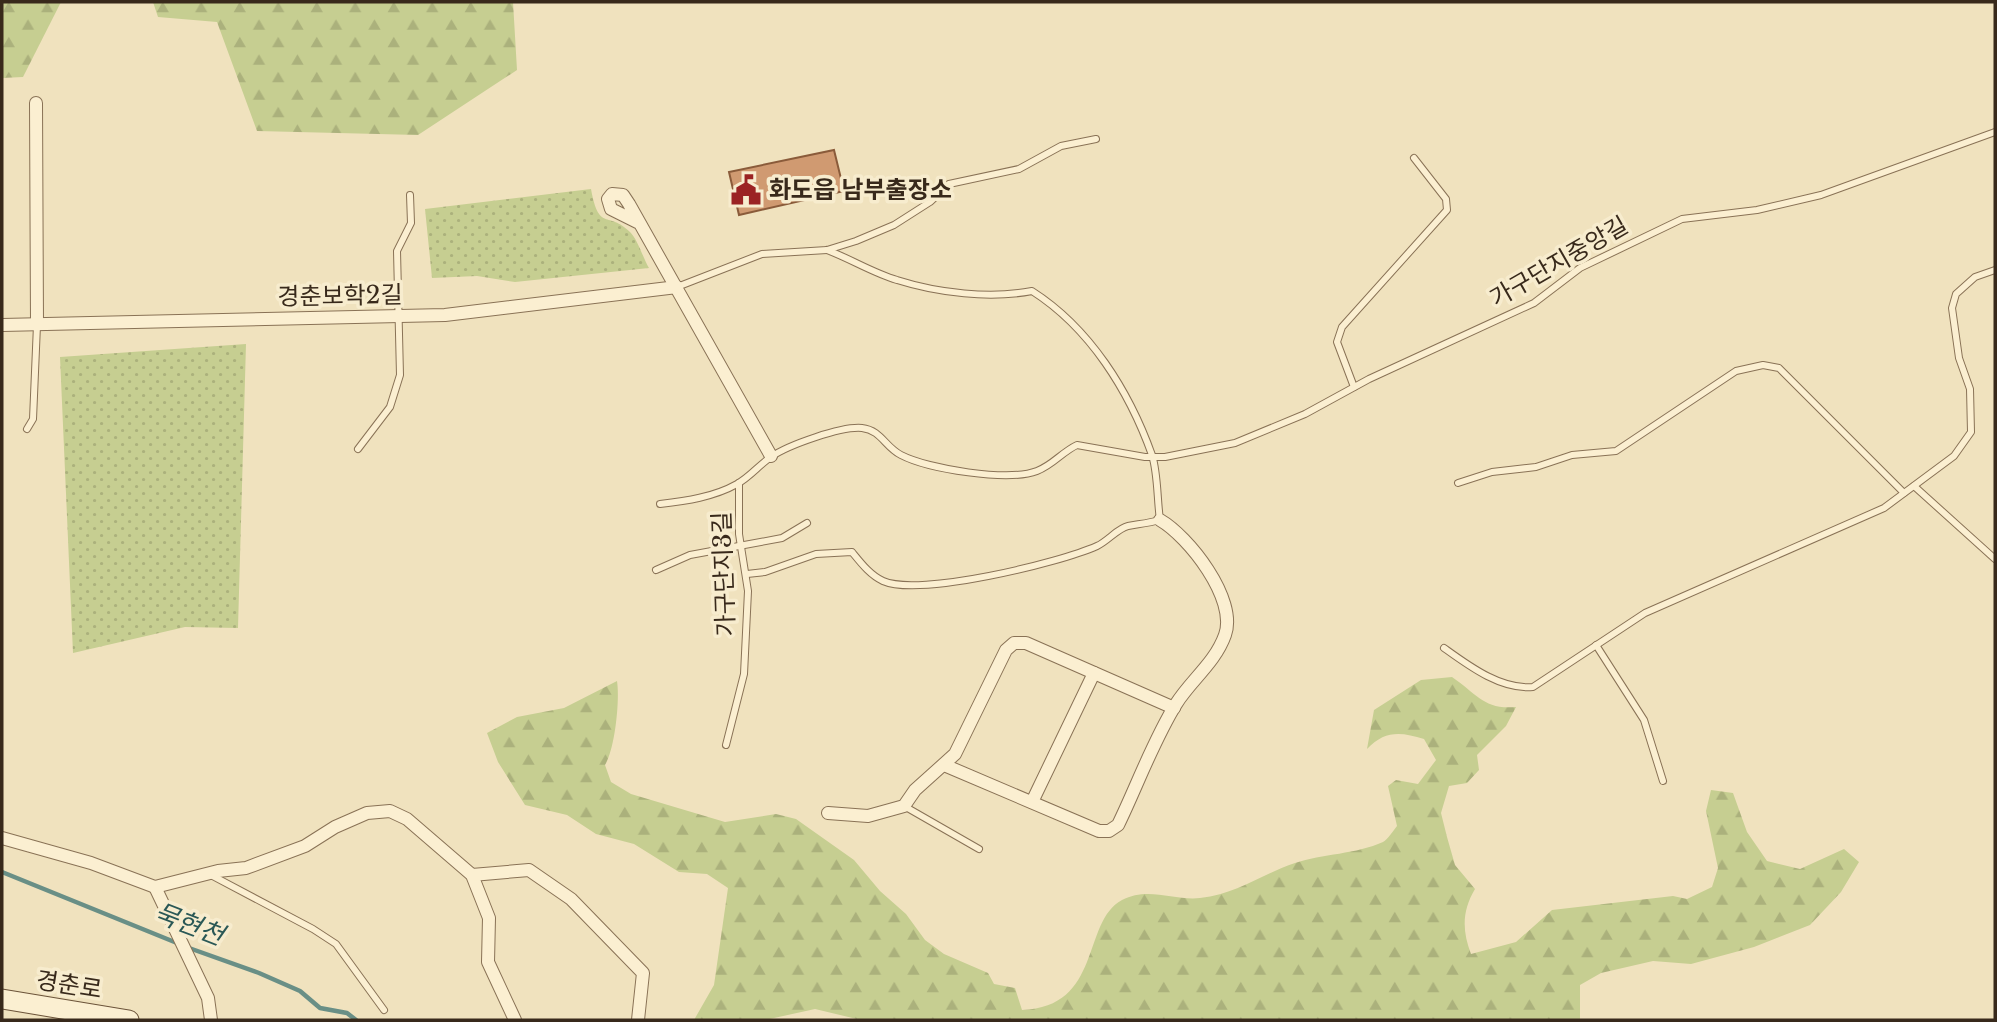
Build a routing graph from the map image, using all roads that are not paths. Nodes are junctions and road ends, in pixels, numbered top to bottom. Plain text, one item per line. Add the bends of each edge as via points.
1 (36, 103) dead end
2 (1995, 132) edge
3 (1096, 138) dead end
4 (1414, 159) dead end
5 (410, 195) dead end
6 (639, 223) dead end
7 (827, 250) junction
8 (1995, 270) edge
9 (677, 287) junction
10 (397, 316) junction
11 (37, 323) junction
12 (2, 325) edge
13 (1354, 387) junction
14 (27, 429) dead end
15 (358, 449) dead end
16 (771, 456) junction
17 (1153, 457) junction
18 (739, 483) junction
19 (1458, 483) dead end
20 (1914, 486) junction
21 (1904, 493) junction
22 (660, 504) dead end
23 (1160, 520) junction
24 (807, 523) dead end
25 (743, 548) junction
26 (1995, 559) edge
27 (656, 570) dead end
28 (747, 574) junction
29 (1596, 645) junction
30 (1444, 648) dead end
31 (1094, 673) junction
32 (1174, 708) junction
33 (726, 745) dead end
34 (944, 765) junction
35 (1662, 781) dead end
36 (1032, 802) junction
37 (904, 806) junction
38 (828, 813) dead end
39 (2, 838) edge
40 (979, 849) dead end
41 (207, 874) junction
42 (472, 875) junction
43 (155, 887) junction
44 (2, 999) edge
45 (384, 1010) dead end
46 (129, 1020) edge
47 (211, 1020) edge
48 (514, 1020) edge
49 (638, 1020) edge

1 - 11 street
2 - 13 lane, 가구단지중앙길 via 1821,195 1757,210 1682,219 1580,268 1534,303
3 - 7 lane via 1061,146 1019,169 949,184 894,225
4 - 13 lane via 1446,199 1447,210 1342,327 1337,342
5 - 10 lane via 411,223 397,251
6 - 9 street
7 - 9 lane via 762,254
7 - 17 lane via 895,279 936,290 1008,296 1032,291 1061,309 1102,356
8 - 20 lane via 1975,277 1956,294 1952,308 1959,358 1970,389 1971,432 1954,456
9 - 10 street, 경춘보학2길
9 - 16 street
10 - 11 street, 경춘보학2길
10 - 15 lane via 400,375 390,407
11 - 12 street, 경춘보학2길
11 - 14 lane via 33,419
13 - 17 lane, 가구단지중앙길 via 1305,414 1235,443
16 - 17 lane, 가구단지중앙길 via 827,434 860,428 877,432 900,455 950,469 1004,476 1039,470 1077,445
16 - 18 lane, 가구단지중앙길
17 - 23 lane
18 - 22 lane via 719,492
18 - 25 lane, 가구단지3길
19 - 21 lane via 1572,455 1616,451 1736,371 1763,365 1779,368
20 - 21 lane
20 - 26 lane
21 - 29 lane via 1884,508 1645,613
23 - 28 lane via 1126,526 1096,547 1065,556 941,583 907,587 883,581 852,552 816,554
23 - 32 street via 1197,557 1219,588 1226,609 1226,633 1205,672
24 - 25 lane via 782,538
25 - 27 lane via 690,555
25 - 28 lane, 가구단지3길
28 - 33 lane, 가구단지3길 via 744,674
29 - 30 lane via 1533,687 1520,688 1469,666
29 - 35 lane via 1644,720
31 - 32 street
31 - 34 street via 1026,643 1014,643 1006,650 968,732
31 - 36 street
32 - 36 street via 1118,825 1110,831 1099,831
34 - 36 street
34 - 37 street
37 - 38 street via 868,816
37 - 40 lane
39 - 43 street
41 - 42 street via 246,868 305,846 367,813 390,811 407,819
41 - 43 street
41 - 45 lane via 336,944
42 - 48 street via 489,918 488,962
42 - 49 street via 528,870 571,899 643,973
43 - 47 street via 208,998
44 - 46 street, 경춘로

